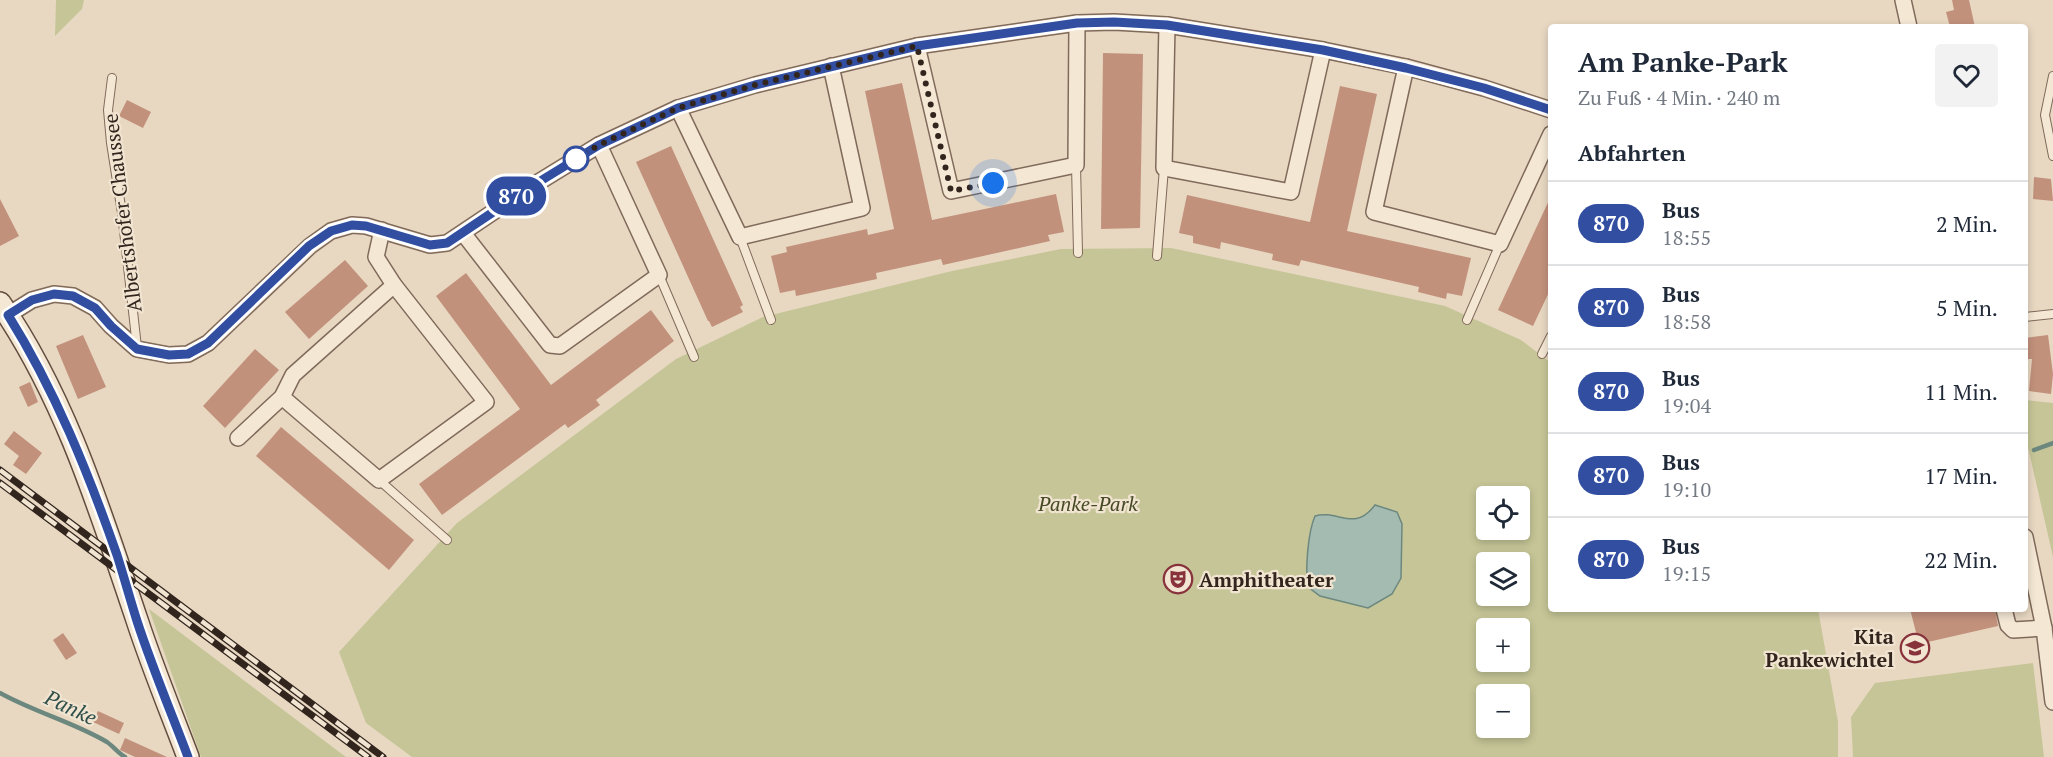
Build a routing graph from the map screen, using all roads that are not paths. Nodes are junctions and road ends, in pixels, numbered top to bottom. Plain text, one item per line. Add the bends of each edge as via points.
1 (1903, 0) edge
2 (1077, 23) junction
3 (1908, 24) edge
4 (1167, 25) junction
5 (917, 46) junction
6 (1323, 50) junction
7 (831, 66) junction
8 (1406, 68) junction
9 (112, 78) dead end
10 (2052, 81) edge
11 (678, 108) junction
12 (1548, 109) edge
13 (1548, 140) edge
14 (599, 145) junction
15 (2053, 156) edge
16 (1076, 165) junction
17 (1164, 168) junction
18 (382, 230) junction
19 (463, 233) junction
20 (740, 237) junction
21 (1500, 244) junction
22 (1078, 253) dead end
23 (1157, 256) dead end
24 (659, 275) junction
25 (394, 285) junction
26 (4, 309) edge
27 (2053, 314) edge
28 (2028, 317) edge
29 (771, 320) dead end
30 (1467, 320) dead end
31 (1548, 342) edge
32 (137, 349) junction
33 (1542, 354) dead end
34 (694, 357) dead end
35 (282, 397) junction
36 (238, 438) dead end
37 (379, 480) junction
38 (447, 540) dead end
39 (2028, 551) edge
40 (2005, 612) edge
41 (2044, 628) junction
42 (2053, 702) edge
43 (188, 757) edge

1 - 3 street
2 - 4 street
2 - 5 street
2 - 16 street
4 - 6 street
4 - 17 street
5 - 7 street
5 - 16 street via 951,191
6 - 8 street
6 - 17 street via 1291,192
7 - 11 street
7 - 20 street via 862,208
8 - 12 street
8 - 21 street via 1374,212
9 - 32 lane, Albertshofer Chaussee via 108,110 111,143
10 - 15 lane via 2045,115
11 - 14 street
11 - 20 street
13 - 21 street
14 - 19 street
14 - 24 street
16 - 22 lane
17 - 23 lane
18 - 19 street via 430,245 447,243
18 - 25 street via 376,257
18 - 32 street via 352,225 331,231 309,246 208,343 188,354
19 - 24 street via 550,345 560,346
20 - 29 lane
21 - 30 lane
24 - 34 lane
25 - 35 street via 293,375
25 - 37 street via 486,402
26 - 32 street via 54,294 73,296 95,308
26 - 43 street via 50,389 94,492
27 - 28 lane
31 - 33 lane
35 - 36 street
35 - 37 street
37 - 38 lane
39 - 41 street
40 - 41 street via 2013,630
41 - 42 street

